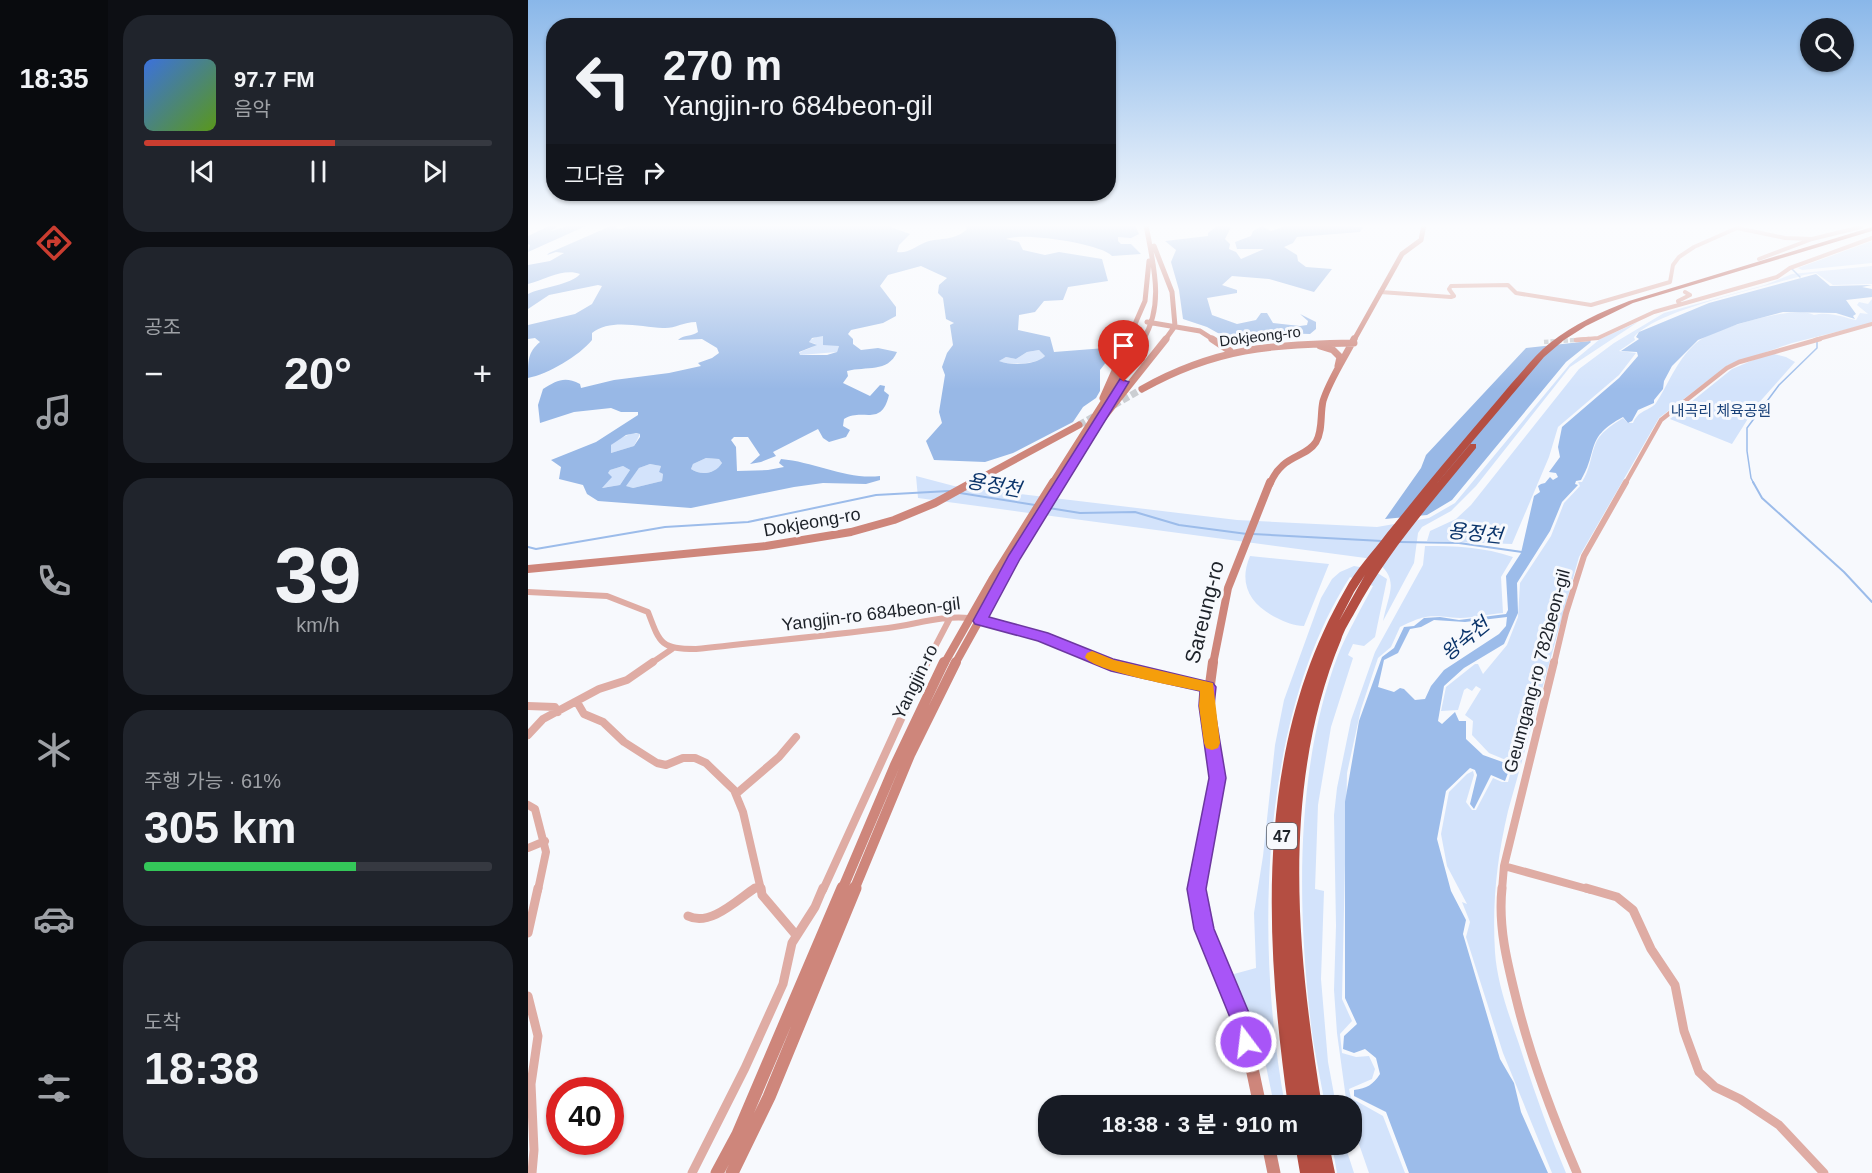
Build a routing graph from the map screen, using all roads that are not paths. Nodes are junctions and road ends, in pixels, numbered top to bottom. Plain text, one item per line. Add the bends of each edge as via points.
1 (1149, 280) edge
2 (1160, 280) edge
3 (1167, 280) edge
4 (1389, 280) edge
5 (1671, 280) edge
6 (1710, 280) edge
7 (1767, 280) edge
8 (1667, 283) junction
9 (1674, 286) dead end
10 (1380, 292) junction
11 (1685, 292) dead end
12 (1679, 304) junction
13 (1138, 321) junction
14 (1155, 322) junction
15 (1872, 324) edge
16 (1363, 325) junction
17 (1175, 326) junction
18 (1214, 339) junction
19 (1576, 340) tunnel mouth
20 (1354, 343) junction
21 (1308, 344) junction
22 (1270, 346) junction
23 (1230, 351) junction
24 (1197, 361) junction
25 (1337, 373) junction
26 (1142, 389) tunnel mouth
27 (1082, 428) junction
28 (1094, 428) junction
29 (1051, 492) junction
30 (528, 569) edge
31 (1362, 581) junction
32 (528, 592) edge
33 (950, 618) junction
34 (974, 620) junction
35 (672, 649) junction
36 (1208, 687) junction
37 (577, 702) junction
38 (528, 706) edge
39 (558, 712) junction
40 (528, 735) edge
41 (796, 737) dead end
42 (736, 794) junction
43 (528, 805) edge
44 (545, 841) junction
45 (528, 848) edge
46 (1504, 866) junction
47 (759, 886) junction
48 (688, 916) dead end
49 (528, 933) edge
50 (796, 935) junction
51 (528, 996) edge
52 (1258, 1095) edge
53 (1295, 1095) edge
54 (1311, 1095) edge
55 (1270, 1155) edge
56 (1306, 1155) edge
57 (1322, 1155) edge
58 (532, 1173) edge
59 (692, 1173) edge
60 (717, 1173) edge
61 (732, 1173) edge
62 (1274, 1173) edge
63 (1309, 1173) edge
64 (1326, 1173) edge
65 (1577, 1173) edge
66 (1824, 1173) edge

1 - 13 main road
2 - 14 main road, Yangjin-ro via 1162,289
3 - 17 main road via 1172,292
4 - 10 main road
5 - 8 street
6 - 31 highway, 47 via 1646,301 1585,328 1563,343 1417,507
7 - 12 street
8 - 9 street
8 - 10 street via 1591,305 1516,293 1508,285 1496,284 1451,286 1451,297
10 - 16 main road
11 - 12 street via 1690,295 1677,301
12 - 19 street via 1598,338
13 - 17 main road
13 - 27 main road
14 - 27 main road, Yangjin-ro
14 - 28 main road, Yangjin-ro via 1145,349
15 - 46 street, Geumgang-ro 782beon-gil via 1739,362 1661,420 1584,556 1566,613
16 - 20 main road
16 - 21 main road via 1346,339
17 - 18 main road
17 - 28 main road
18 - 22 main road via 1236,346
18 - 23 main road
18 - 24 main road via 1216,350
20 - 21 main road, Dokjeong-ro
20 - 25 main road
21 - 22 main road, Dokjeong-ro
21 - 25 main road via 1337,352
22 - 23 main road, Dokjeong-ro
23 - 24 street, Dokjeong-ro
24 - 26 street, Dokjeong-ro
25 - 36 main road, Sareung-ro via 1323,402 1318,438 1313,446 1275,471 1243,548 1228,588
27 - 29 main road, Yangjin-ro
27 - 30 main road, Dokjeong-ro via 922,508 865,528 800,542
28 - 29 main road, Yangjin-ro
29 - 34 main road, Yangjin-ro
31 - 53 highway, 47 via 1327,632 1304,697 1284,804 1280,962
31 - 54 highway, 47 via 1315,699 1296,812 1292,878 1294,948 1301,1035
32 - 35 street via 607,596 648,612 658,638
33 - 34 street, Yangjin-ro 684beon-gil
33 - 35 street, Yangjin-ro 684beon-gil via 734,646
33 - 50 street via 815,907
34 - 36 street, Yangjin-ro 684beon-gil via 1043,637 1111,665
34 - 60 main road, Yangjin-ro via 946,658 895,765 784,1030
34 - 61 main road, Yangjin-ro via 910,755 769,1097
35 - 37 street via 627,680 599,689
36 - 52 main road, Sareung-ro via 1207,706 1218,778 1196,889 1198,907 1242,1020
37 - 39 street
37 - 42 street via 584,714 603,722 657,763 666,765 694,758 706,763
38 - 39 street via 555,707
39 - 40 street via 543,719
41 - 42 street via 790,748
42 - 47 street
43 - 44 street via 536,809
44 - 45 street
44 - 49 street
46 - 65 street, Geumgang-ro 782beon-gil via 1504,951 1547,1104
46 - 66 street via 1617,897 1633,909 1651,949 1675,985 1684,1031 1700,1072 1715,1087 1779,1125
47 - 48 street via 713,916 696,920
47 - 50 street via 762,895
50 - 59 street via 783,984
51 - 58 street via 538,1036 531,1084
55 - 62 main road
56 - 63 highway
57 - 64 highway

